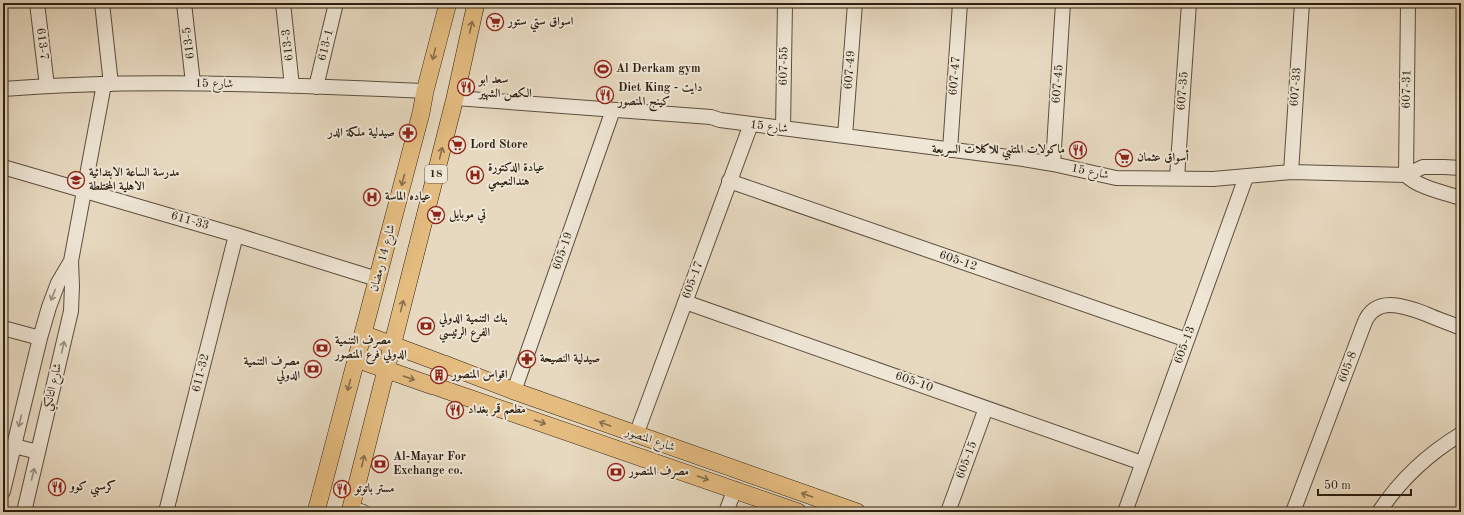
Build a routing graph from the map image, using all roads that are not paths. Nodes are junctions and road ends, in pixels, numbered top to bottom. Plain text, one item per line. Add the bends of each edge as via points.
1 (37, 3) edge
2 (102, 3) edge
3 (184, 3) edge
4 (283, 3) edge
5 (336, 3) edge
6 (448, 3) edge
7 (476, 3) edge
8 (785, 3) edge
9 (855, 3) edge
10 (960, 3) edge
11 (1063, 3) edge
12 (1189, 3) edge
13 (1302, 3) edge
14 (1408, 3) edge
15 (193, 83) junction
16 (108, 84) junction
17 (47, 86) junction
18 (292, 86) junction
19 (316, 87) junction
20 (3, 90) edge
21 (425, 91) junction
22 (454, 100) junction
23 (612, 112) junction
24 (750, 124) junction
25 (782, 128) junction
26 (845, 136) junction
27 (950, 150) junction
28 (1053, 164) junction
29 (3, 167) edge
30 (1461, 168) edge
31 (1291, 172) junction
32 (1406, 175) junction
33 (1246, 177) junction
34 (1177, 178) junction
35 (729, 181) junction
36 (84, 190) junction
37 (1461, 198) edge
38 (236, 235) junction
39 (71, 261) junction
40 (377, 280) junction
41 (685, 302) junction
42 (3, 328) edge
43 (1461, 328) edge
44 (363, 334) junction
45 (40, 338) junction
46 (1187, 340) junction
47 (392, 344) junction
48 (356, 359) junction
49 (386, 370) junction
50 (514, 391) junction
51 (986, 408) junction
52 (1461, 434) edge
53 (636, 435) junction
54 (14, 446) junction
55 (38, 452) junction
56 (1142, 463) junction
57 (735, 489) junction
58 (3, 490) edge
59 (355, 510) edge
60 (24, 512) edge
61 (166, 512) edge
62 (316, 512) edge
63 (726, 512) edge
64 (798, 512) edge
65 (857, 512) edge
66 (948, 512) edge
67 (1124, 512) edge
68 (1293, 512) edge
69 (1379, 512) edge

1 - 17 street, 613-7
2 - 16 street, شارع التانكي
3 - 15 street, 613-5
4 - 18 street, 613-3
5 - 19 street, 613-1
6 -> 21 main road, شارع 14 رمضان / 18
22 -> 7 main road, 18
8 - 25 street, 607-55
9 - 26 street, 607-49
10 - 27 street, 607-47
11 - 28 street, 607-45
12 - 34 street, 607-35
13 - 31 street, 607-33
14 - 32 street, 607-31
15 - 16 street, شارع 15
15 - 18 street, شارع 15
16 - 17 street, شارع 15
16 - 36 street, شارع التانكي
17 - 20 street, شارع 15
18 - 19 street, شارع 15
19 - 21 street, شارع 15
21 -> 40 main road, شارع 14 رمضان / 18
22 - 23 street, شارع 15
47 -> 22 main road, 18
23 - 24 street, شارع 15 via 711,123 720,120
23 - 50 street, 605-19
24 - 25 street, شارع 15
24 - 35 street, 605-17
25 - 26 street, شارع 15
26 - 27 street, شارع 15
27 - 28 street, شارع 15
28 - 34 street, شارع 15 via 1116,178
29 - 36 street, 611-33
30 - 32 street, شارع 15 via 1423,167
31 - 32 street, شارع 15
31 - 33 street, شارع 15
32 - 37 street via 1419,184
33 - 34 street, شارع 15
33 - 46 street, 605-13
35 - 41 street, 605-17
35 - 46 street, 605-12
36 - 38 street, 611-33
36 - 39 street, شارع التانكي
38 - 40 street, 611-33
38 - 61 street, 611-32
39 -> 45 street, شارع التانكي via 58,283
55 -> 39 street, شارع التانكي via 71,311
40 - 44 main road, شارع 14 رمضان / 18
41 - 51 street, 605-10
41 - 53 street, 605-17
42 - 45 street
43 - 68 street, 605-8 via 1409,308 1394,305 1382,306 1369,314
44 - 47 main road, شارع المنصور
44 - 48 main road, شارع 14 رمضان / 18
45 -> 54 street, شارع التانكي
46 - 56 street, 605-13
47 - 49 main road, 18
47 - 50 main road, شارع المنصور
48 - 49 main road, شارع المنصور
48 -> 62 main road, شارع 14 رمضان / 18
49 -> 57 main road, شارع المنصور
59 -> 49 main road, 18
53 -> 50 main road, شارع المنصور
51 - 56 street, 605-10
51 - 66 street, 605-15
52 - 69 street via 1414,469
65 -> 53 main road, شارع المنصور
54 - 55 street
54 - 58 street, شارع التانكي
60 -> 55 street, شارع التانكي
56 - 67 street, 605-13
57 - 63 street
57 - 64 main road, شارع المنصور

